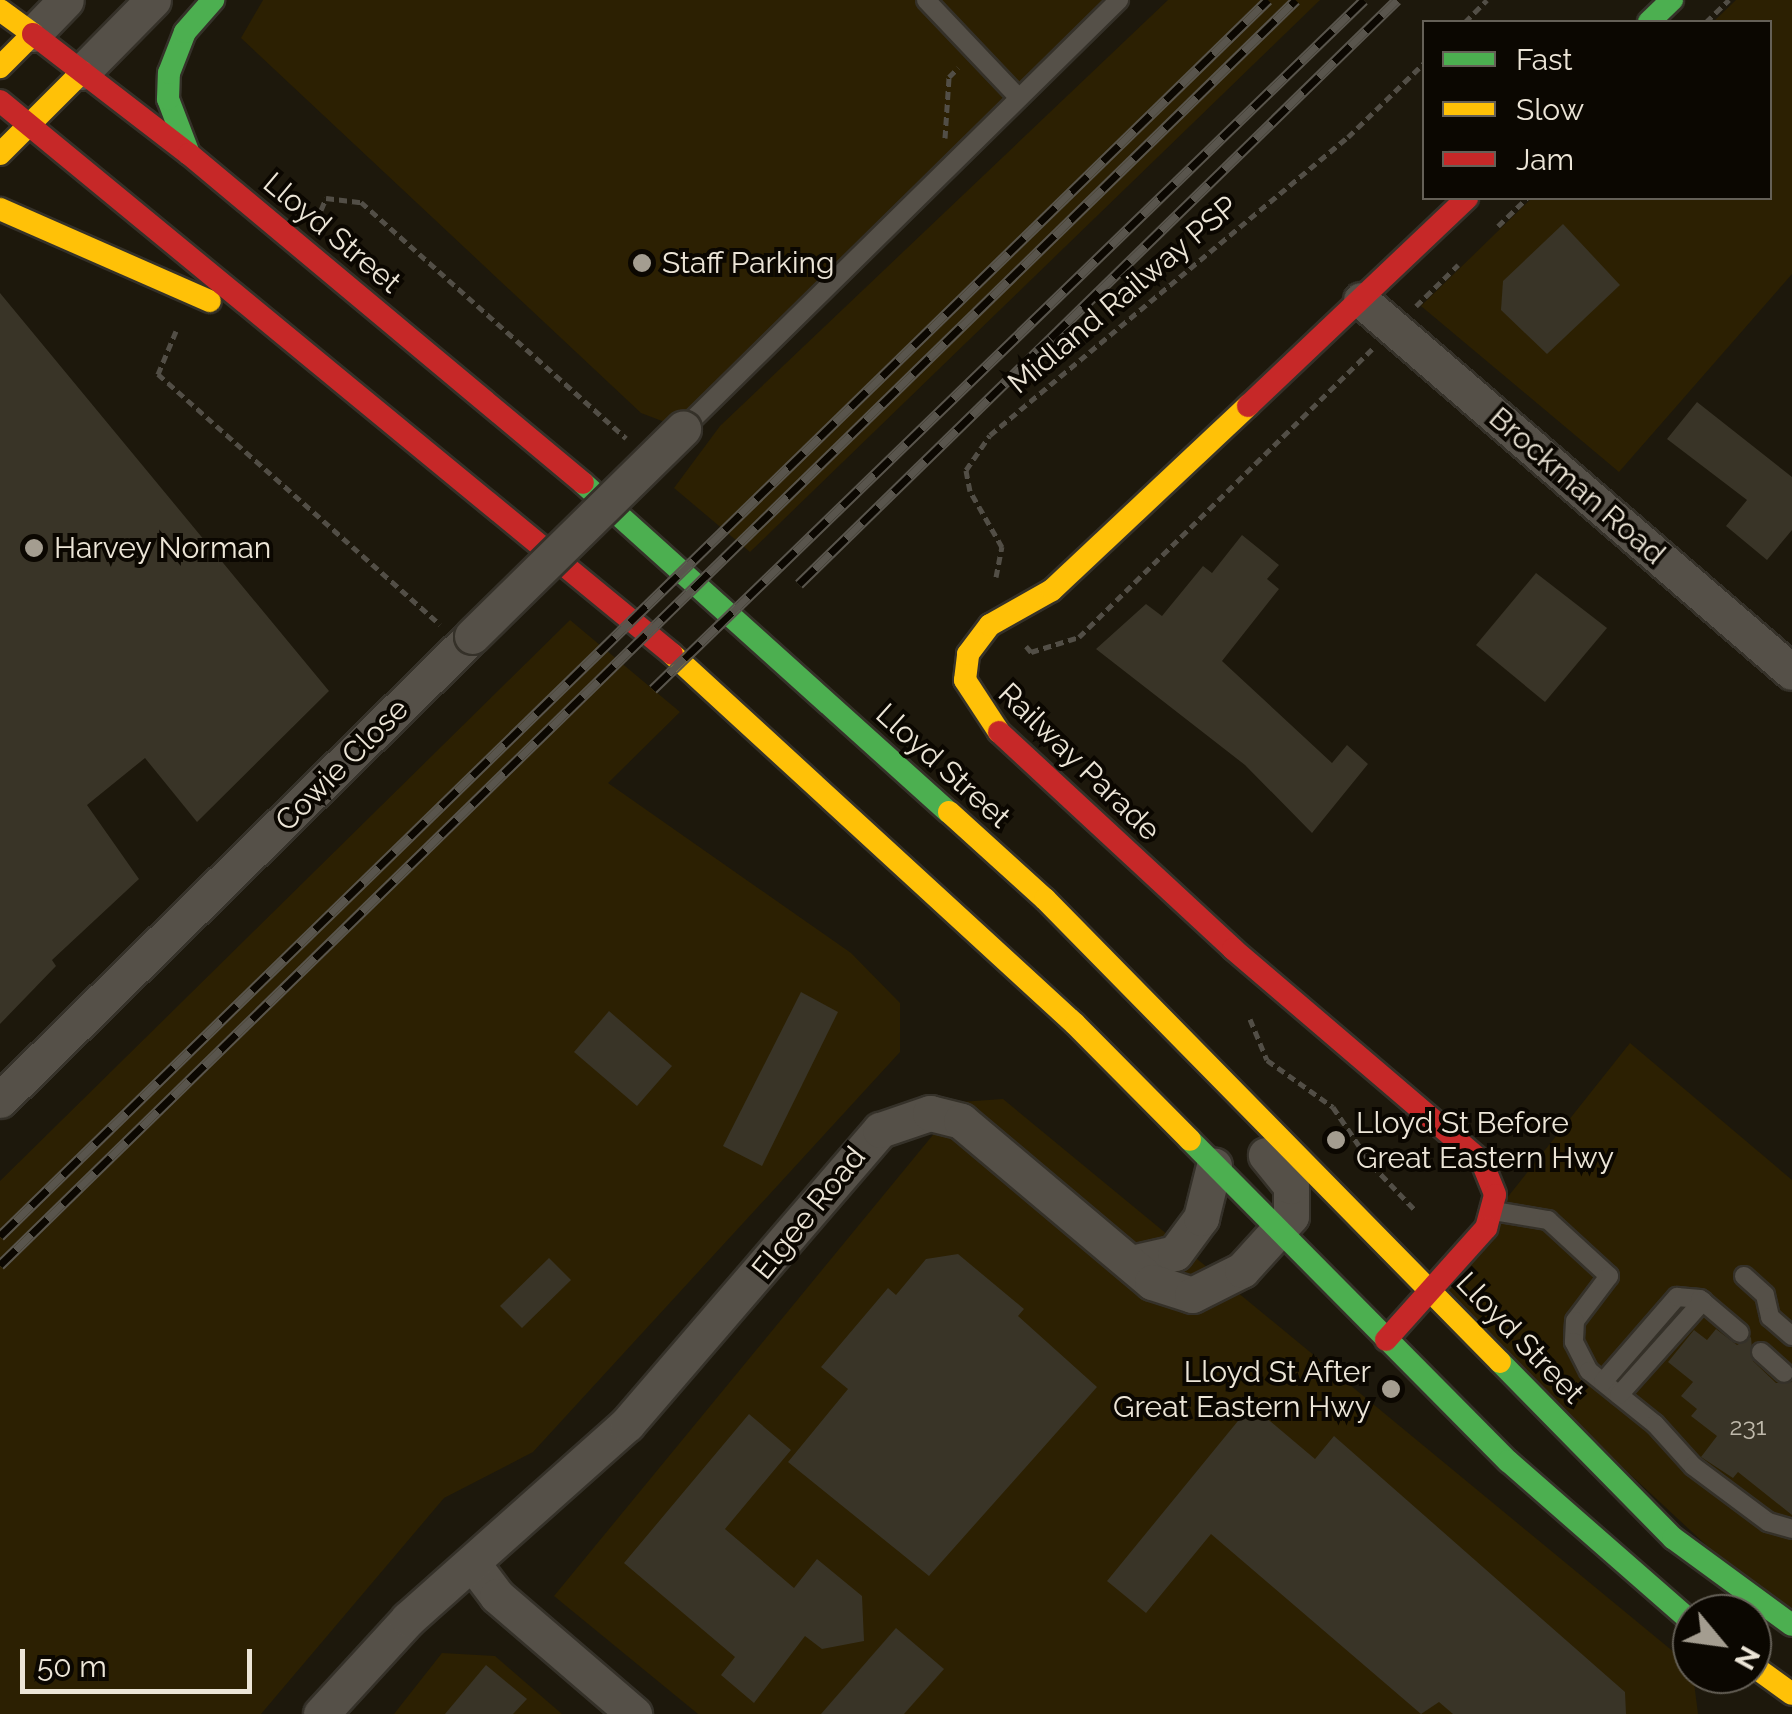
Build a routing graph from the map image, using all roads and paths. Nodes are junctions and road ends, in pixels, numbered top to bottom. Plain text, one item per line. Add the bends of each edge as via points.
1 (66, 0) edge
2 (153, 0) edge
3 (213, 0) edge
4 (926, 0) edge
5 (1119, 0) edge
6 (1487, 0) edge
7 (1672, 0) edge
8 (1729, 0) edge
9 (0, 10) edge
10 (1467, 20) edge
11 (1650, 20) edge
12 (1708, 20) edge
13 (33, 34) junction
14 (1422, 65) edge
15 (0, 68) edge
16 (82, 72) junction
17 (1019, 98) junction
18 (0, 101) edge
19 (29, 124) junction
20 (0, 154) edge
21 (190, 154) junction
22 (1465, 200) edge
23 (0, 208) edge
24 (318, 217) dead end
25 (1361, 300) junction
26 (186, 313) dead end
27 (377, 408) junction
28 (683, 429) joint
29 (632, 442) dead end
30 (994, 590) dead end
31 (459, 633) junction
32 (1792, 672) edge
33 (1234, 1090) junction
34 (0, 1100) edge
35 (1214, 1166) junction
36 (1492, 1210) junction
37 (1278, 1231) junction
38 (1131, 1263) junction
39 (1744, 1276) dead end
40 (1433, 1291) junction
41 (1702, 1301) junction
42 (1740, 1334) dead end
43 (1792, 1336) edge
44 (1386, 1340) junction
45 (1761, 1352) dead end
46 (1784, 1373) dead end
47 (1603, 1382) junction
48 (1619, 1395) junction
49 (1792, 1529) edge
50 (473, 1564) junction
51 (1672, 1604) edge
52 (1792, 1625) edge
53 (321, 1714) edge
54 (634, 1714) edge

1 - 13 street
2 - 16 street
3 - 21 main road via 185,32 170,73 168,99
4 - 17 lane
5 - 17 lane
6 - 10 path
7 - 11 main road
8 - 12 path
9 - 13 main road, Lloyd Street
13 - 15 main road
13 - 16 main road, Lloyd Street
14 - 30 path, Midland Railway PSP via 1348,137 990,435 966,470 970,491 1002,546
16 - 19 main road
16 - 21 main road, Lloyd Street
17 - 28 lane
18 - 19 main road
19 - 20 main road
19 - 27 main road
21 - 33 main road, Lloyd Street via 564,466 755,636 1045,899
22 - 25 main road, Railway Parade
23 - 27 main road via 225,308
24 - 29 path via 326,198 361,202
25 - 32 street, Brockman Road
25 - 36 main road, Railway Parade via 1075,570 990,625 968,654 964,680 984,719 1233,949 1482,1162 1495,1195
26 - 31 path via 158,374
27 - 35 main road via 725,698 1075,1024
28 - 31 street, Cowie Close, bridge
31 - 34 street, Cowie Close
33 - 37 street, Elgee Road via 1259,1145 1296,1199
33 - 40 main road, Lloyd Street
35 - 37 main road
35 - 38 street via 1210,1193 1188,1237 1165,1258
36 - 40 main road via 1477,1242
36 - 47 lane via 1548,1220 1609,1276 1581,1308 1574,1330 1581,1362
37 - 38 street, Elgee Road via 1242,1270 1192,1295 1152,1282
37 - 44 main road
38 - 50 street, Elgee Road via 961,1121 930,1113 902,1118 862,1147 627,1424
39 - 43 lane via 1765,1295 1770,1317
40 - 44 main road
40 - 52 main road, Lloyd Street via 1673,1538
41 - 42 lane
41 - 47 lane via 1677,1297
41 - 48 lane
44 - 51 main road via 1508,1461
45 - 46 lane
47 - 48 lane
48 - 49 lane via 1693,1466 1768,1522
50 - 53 street, Elgee Road via 379,1647
50 - 54 street via 497,1596

